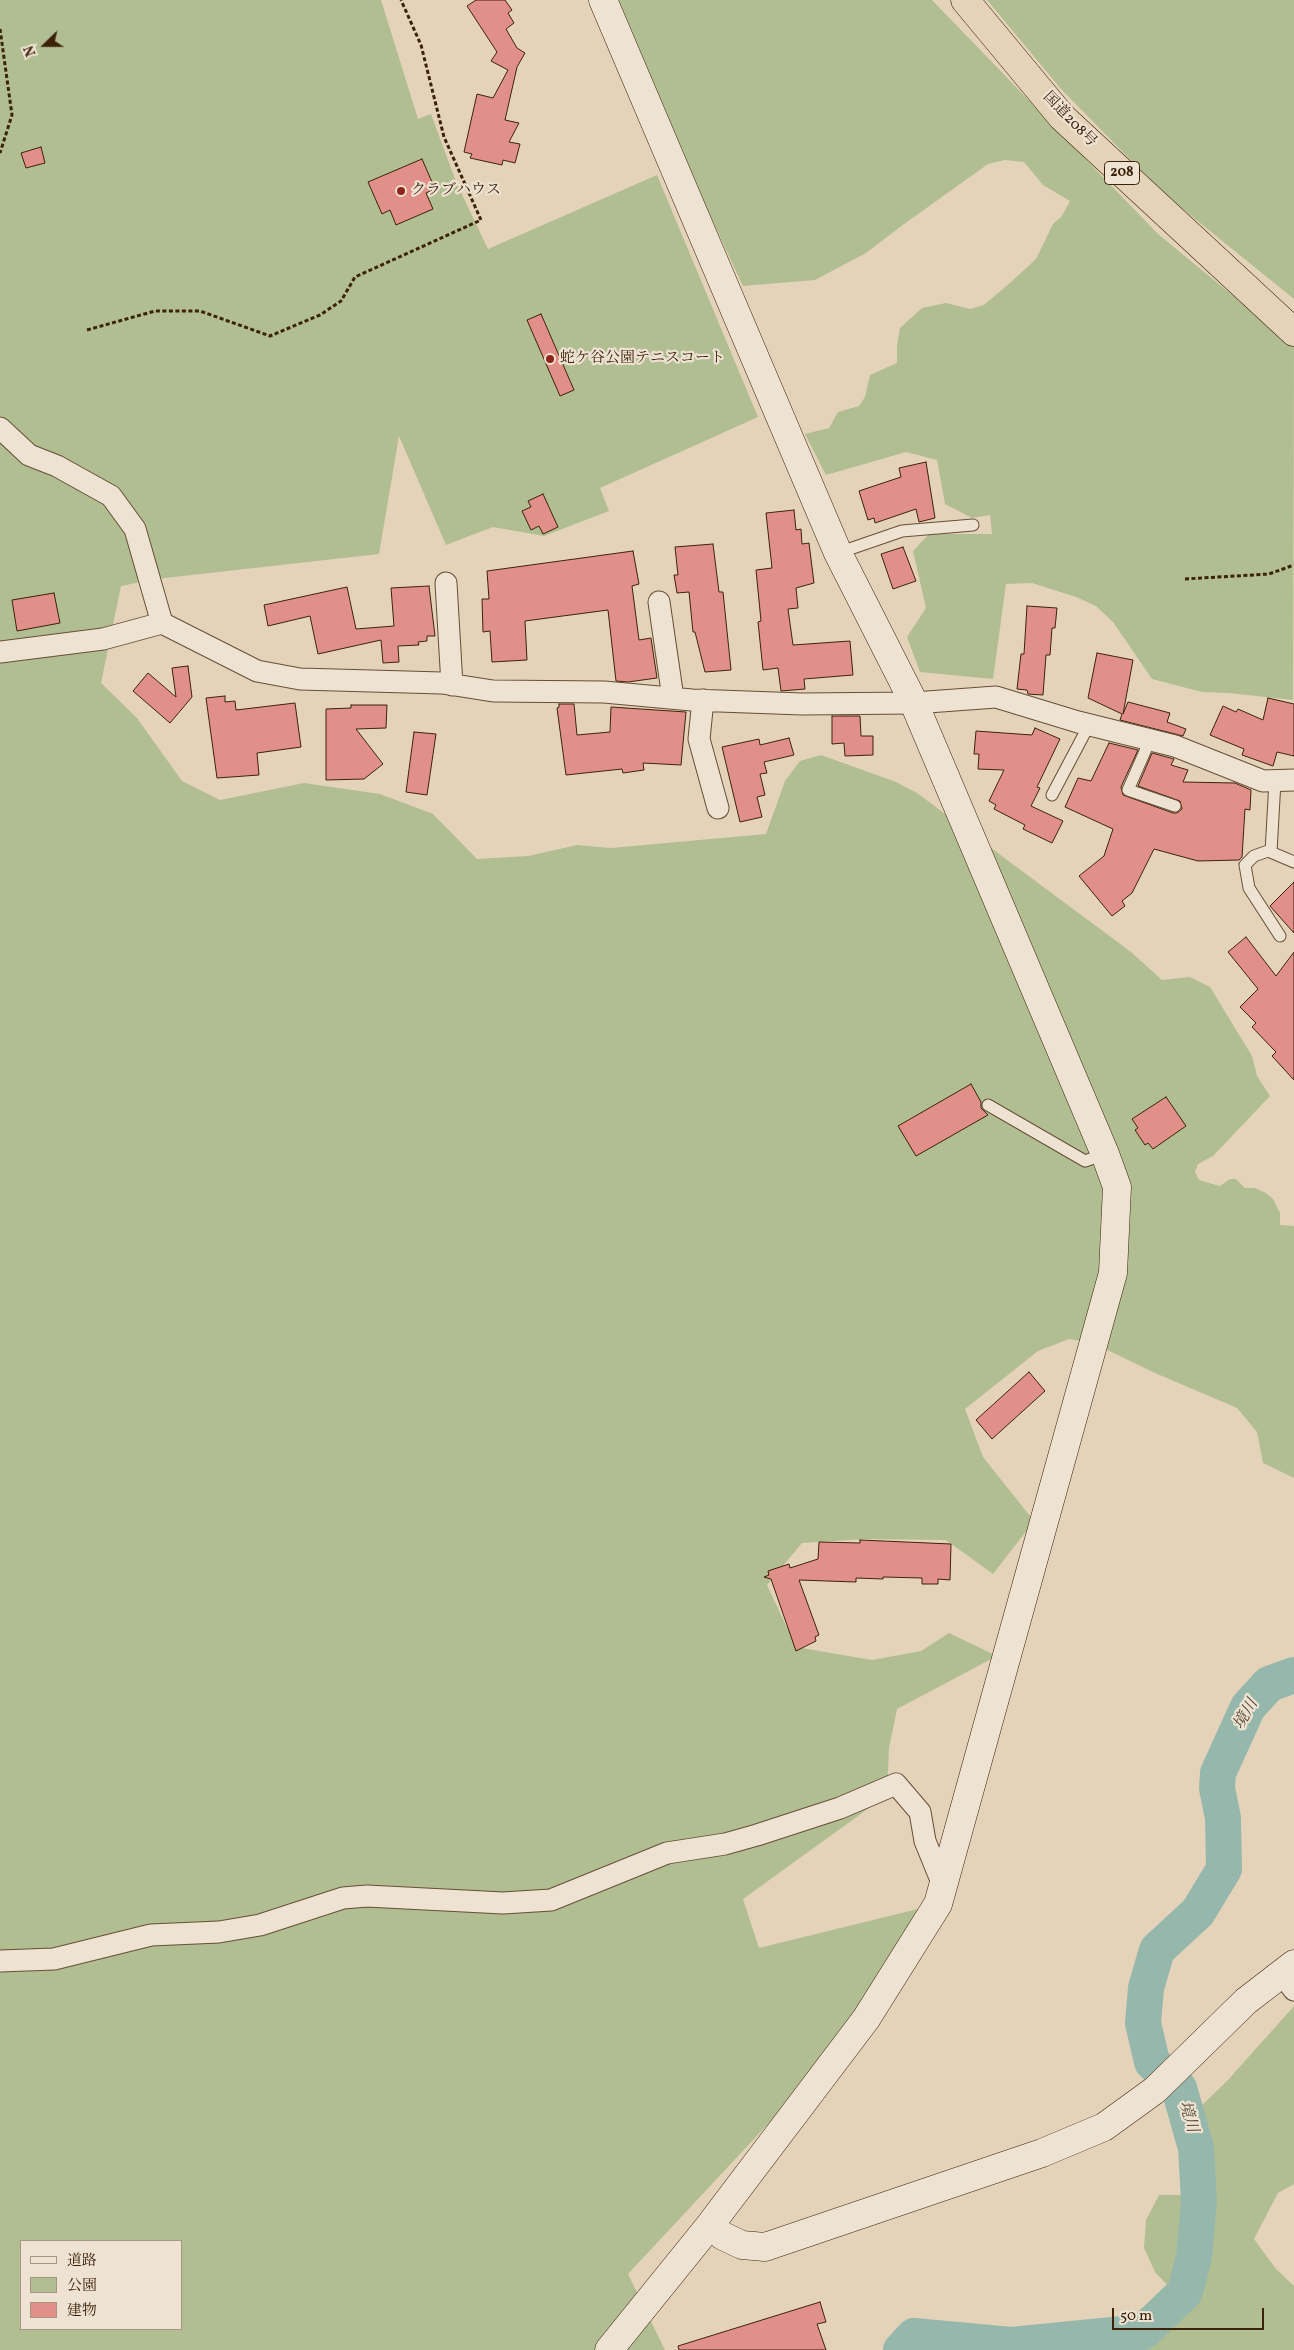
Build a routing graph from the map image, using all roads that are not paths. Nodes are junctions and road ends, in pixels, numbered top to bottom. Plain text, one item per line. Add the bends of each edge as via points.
1 (603, 0) edge
2 (966, 0) edge
3 (1294, 332) edge
4 (0, 428) edge
5 (973, 526) dead end
6 (838, 553) junction
7 (446, 583) dead end
8 (659, 602) dead end
9 (162, 623) junction
10 (0, 652) edge
11 (452, 685) junction
12 (674, 698) junction
13 (704, 700) junction
14 (914, 703) junction
15 (1089, 725) junction
16 (1150, 740) junction
17 (1285, 781) edge
18 (1052, 795) dead end
19 (1175, 806) dead end
20 (718, 808) dead end
21 (1271, 852) junction
22 (1294, 862) edge
23 (1280, 936) dead end
24 (988, 1106) dead end
25 (1105, 1154) junction
26 (943, 1885) junction
27 (0, 1961) edge
28 (1290, 1976) edge
29 (710, 2225) junction
30 (609, 2350) edge

1 - 6 street
2 - 3 highway, 国道208号 / 208 via 1062,117
4 - 9 street via 29,455 57,466 111,496 135,529
5 - 6 lane via 902,531
6 - 14 street
7 - 11 street
8 - 12 street
9 - 10 street via 103,638
9 - 11 street via 257,671 300,679
11 - 12 street via 494,691 604,692
12 - 13 street
13 - 14 street via 802,704
13 - 20 street via 699,739
14 - 15 street via 996,698
14 - 25 street
15 - 16 street
15 - 18 lane
16 - 17 street via 1174,746 1263,781
16 - 19 lane via 1128,790
17 - 21 lane
21 - 22 lane
21 - 23 lane via 1254,856 1245,865 1249,888
24 - 25 lane via 1085,1161
25 - 26 street via 1117,1187 1114,1273
26 - 27 street via 924,1841 920,1812 896,1784 840,1808 757,1835 668,1853 551,1900 503,1903 367,1896 343,1898 260,1925 219,1932 150,1935 54,1960
26 - 29 street via 938,1904 866,2019
28 - 29 street via 1246,2001 1163,2081 1104,2127 1042,2153 765,2247 742,2245
29 - 30 street

